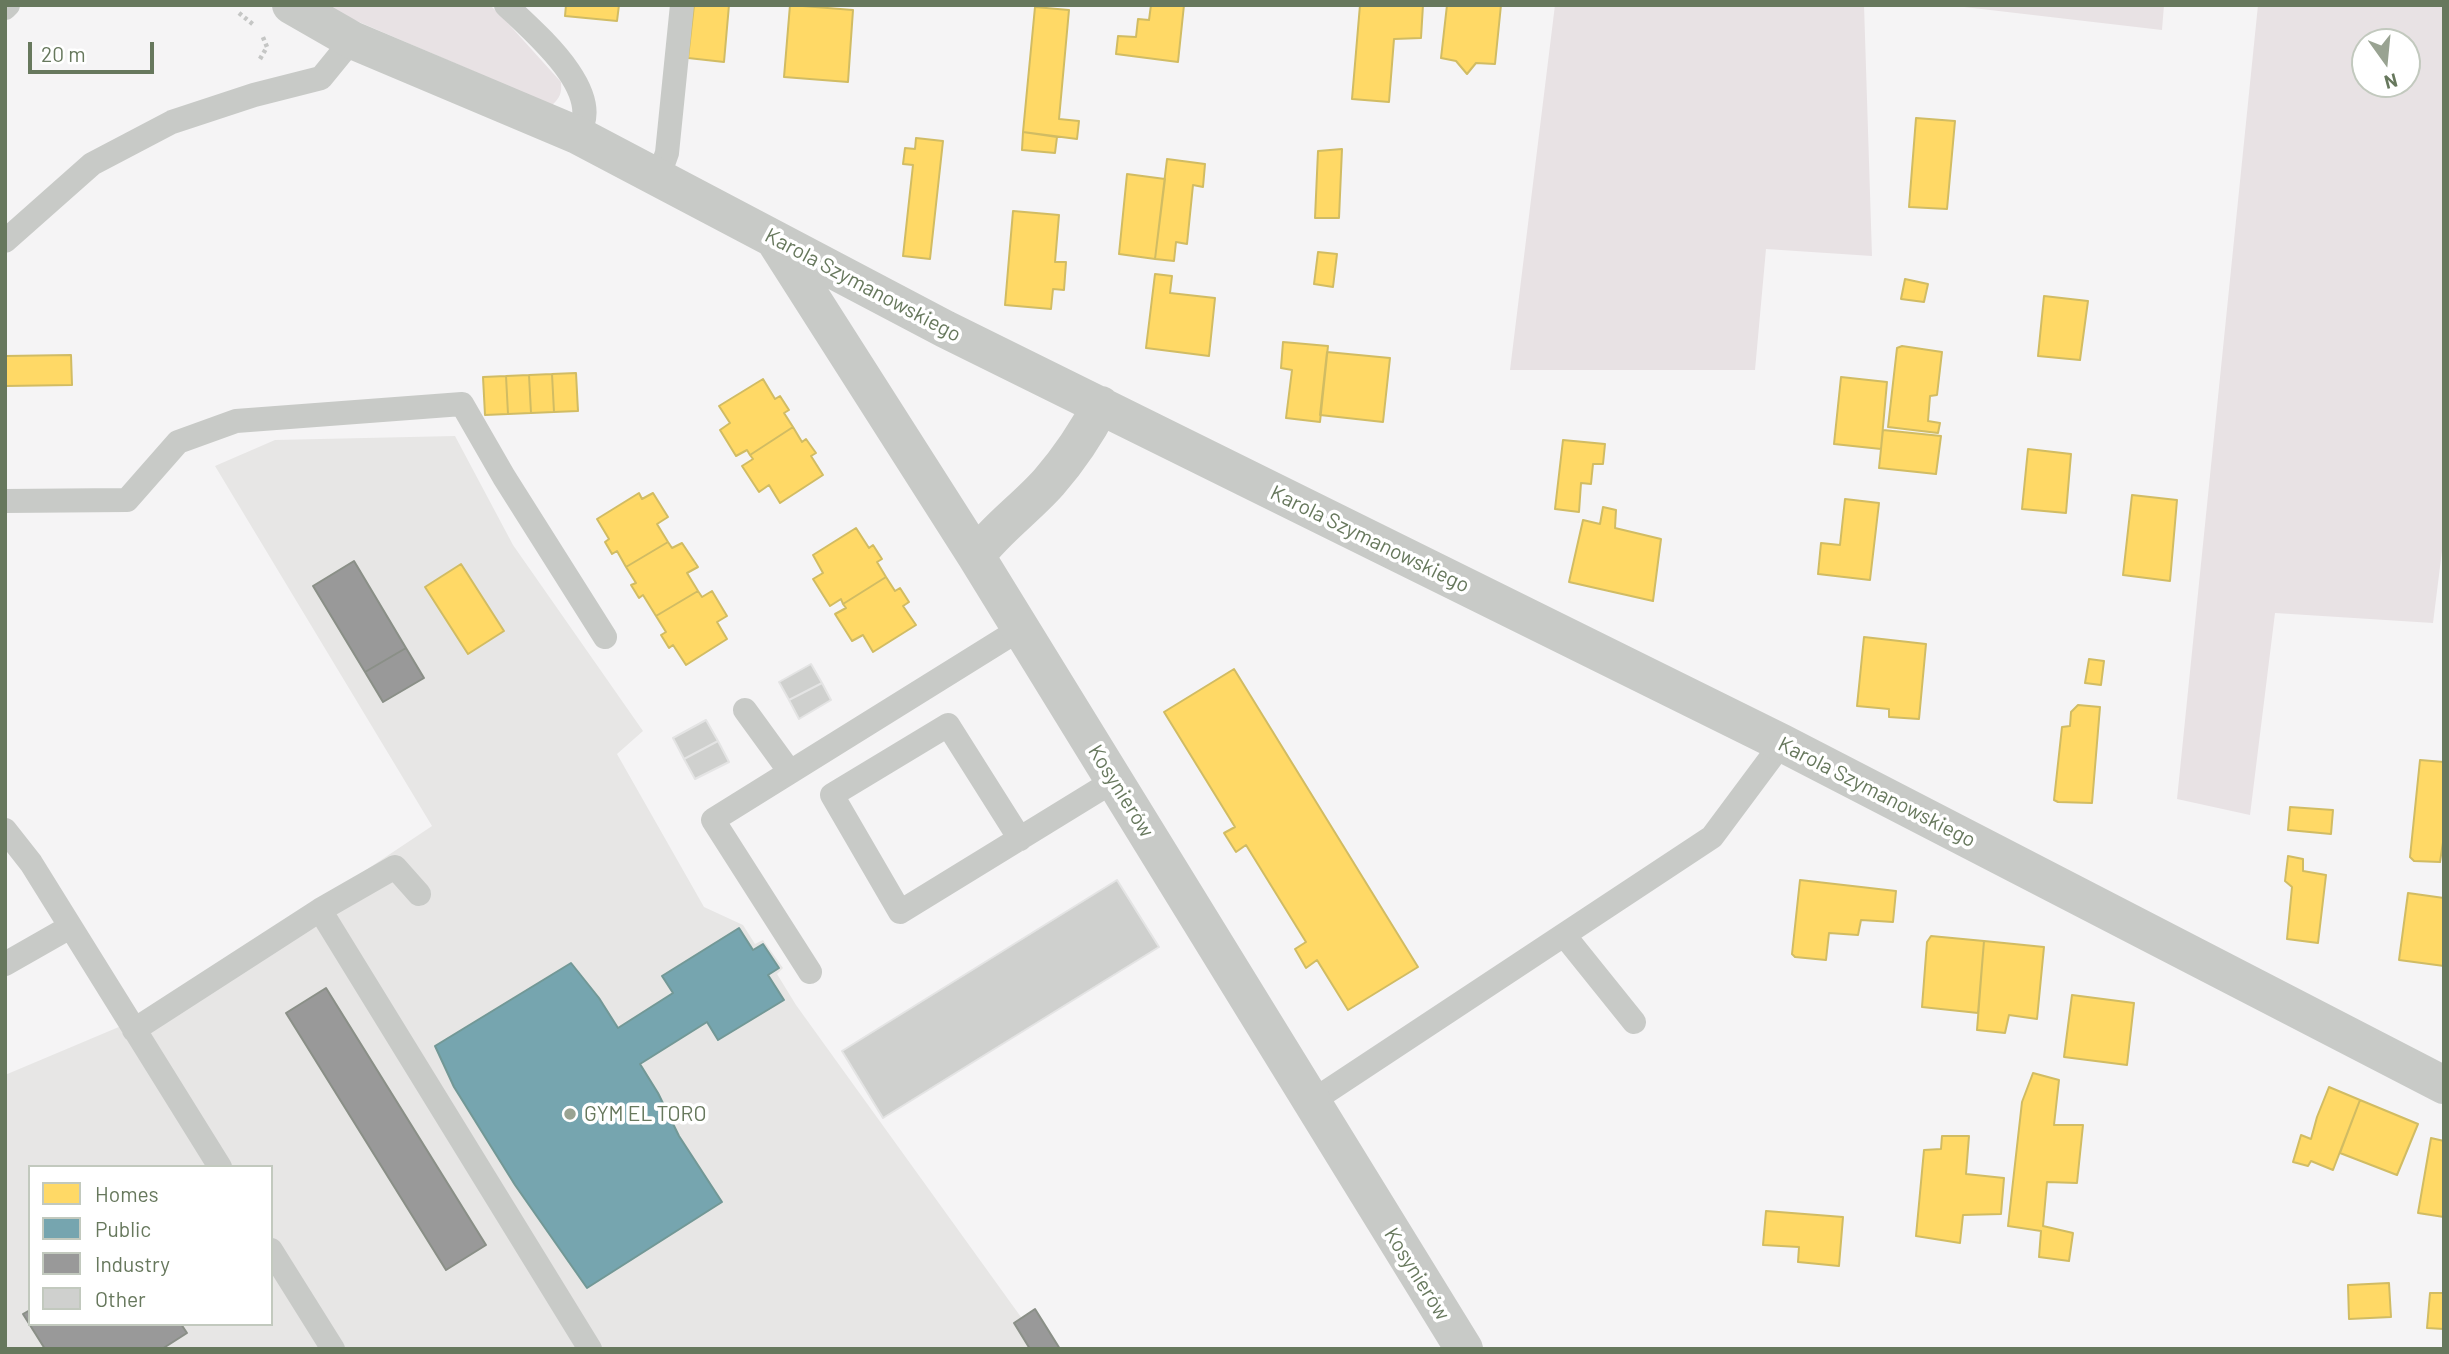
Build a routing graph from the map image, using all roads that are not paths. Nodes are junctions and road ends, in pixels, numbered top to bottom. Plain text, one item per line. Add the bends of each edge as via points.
1 (290, 5) edge
2 (506, 5) edge
3 (682, 5) edge
4 (352, 40) junction
5 (576, 135) junction
6 (658, 178) junction
7 (772, 236) junction
8 (5, 241) edge
9 (1101, 405) junction
10 (5, 500) edge
11 (976, 556) junction
12 (1020, 629) junction
13 (605, 637) dead end
14 (745, 710) dead end
15 (1782, 743) junction
16 (790, 772) junction
17 (1115, 780) junction
18 (5, 830) edge
19 (1020, 839) junction
20 (419, 894) dead end
21 (320, 910) junction
22 (70, 927) junction
23 (1564, 935) junction
24 (5, 964) edge
25 (810, 972) dead end
26 (1634, 1022) dead end
27 (134, 1030) junction
28 (2444, 1085) edge
29 (1311, 1102) junction
30 (219, 1165) edge
31 (273, 1253) edge
32 (332, 1349) edge
33 (590, 1349) edge
34 (1464, 1349) edge

1 - 4 street, Karola Szymanowskiego
2 - 5 lane via 579,87 585,120
3 - 6 lane via 667,153
4 - 5 street, Karola Szymanowskiego
4 - 8 lane via 321,78 172,122 92,164
5 - 6 street, Karola Szymanowskiego
6 - 7 street, Karola Szymanowskiego
7 - 9 street, Karola Szymanowskiego via 945,329
7 - 11 street, Kosynierów
9 - 11 street via 1048,482
9 - 15 street, Karola Szymanowskiego
10 - 13 lane via 127,500 178,442 236,421 462,404
11 - 12 street, Kosynierów
12 - 16 lane
12 - 17 street, Kosynierów
14 - 16 lane
15 - 23 lane via 1712,837
15 - 28 street, Karola Szymanowskiego
16 - 25 lane via 713,820
17 - 19 lane
17 - 29 street, Kosynierów
18 - 22 lane
19 - 19 lane via 900,912 832,795 948,725
20 - 21 lane via 395,867
21 - 27 lane
21 - 33 lane
22 - 24 lane
22 - 27 lane
23 - 26 lane
23 - 29 lane
27 - 30 lane
29 - 34 street, Kosynierów
31 - 32 lane

